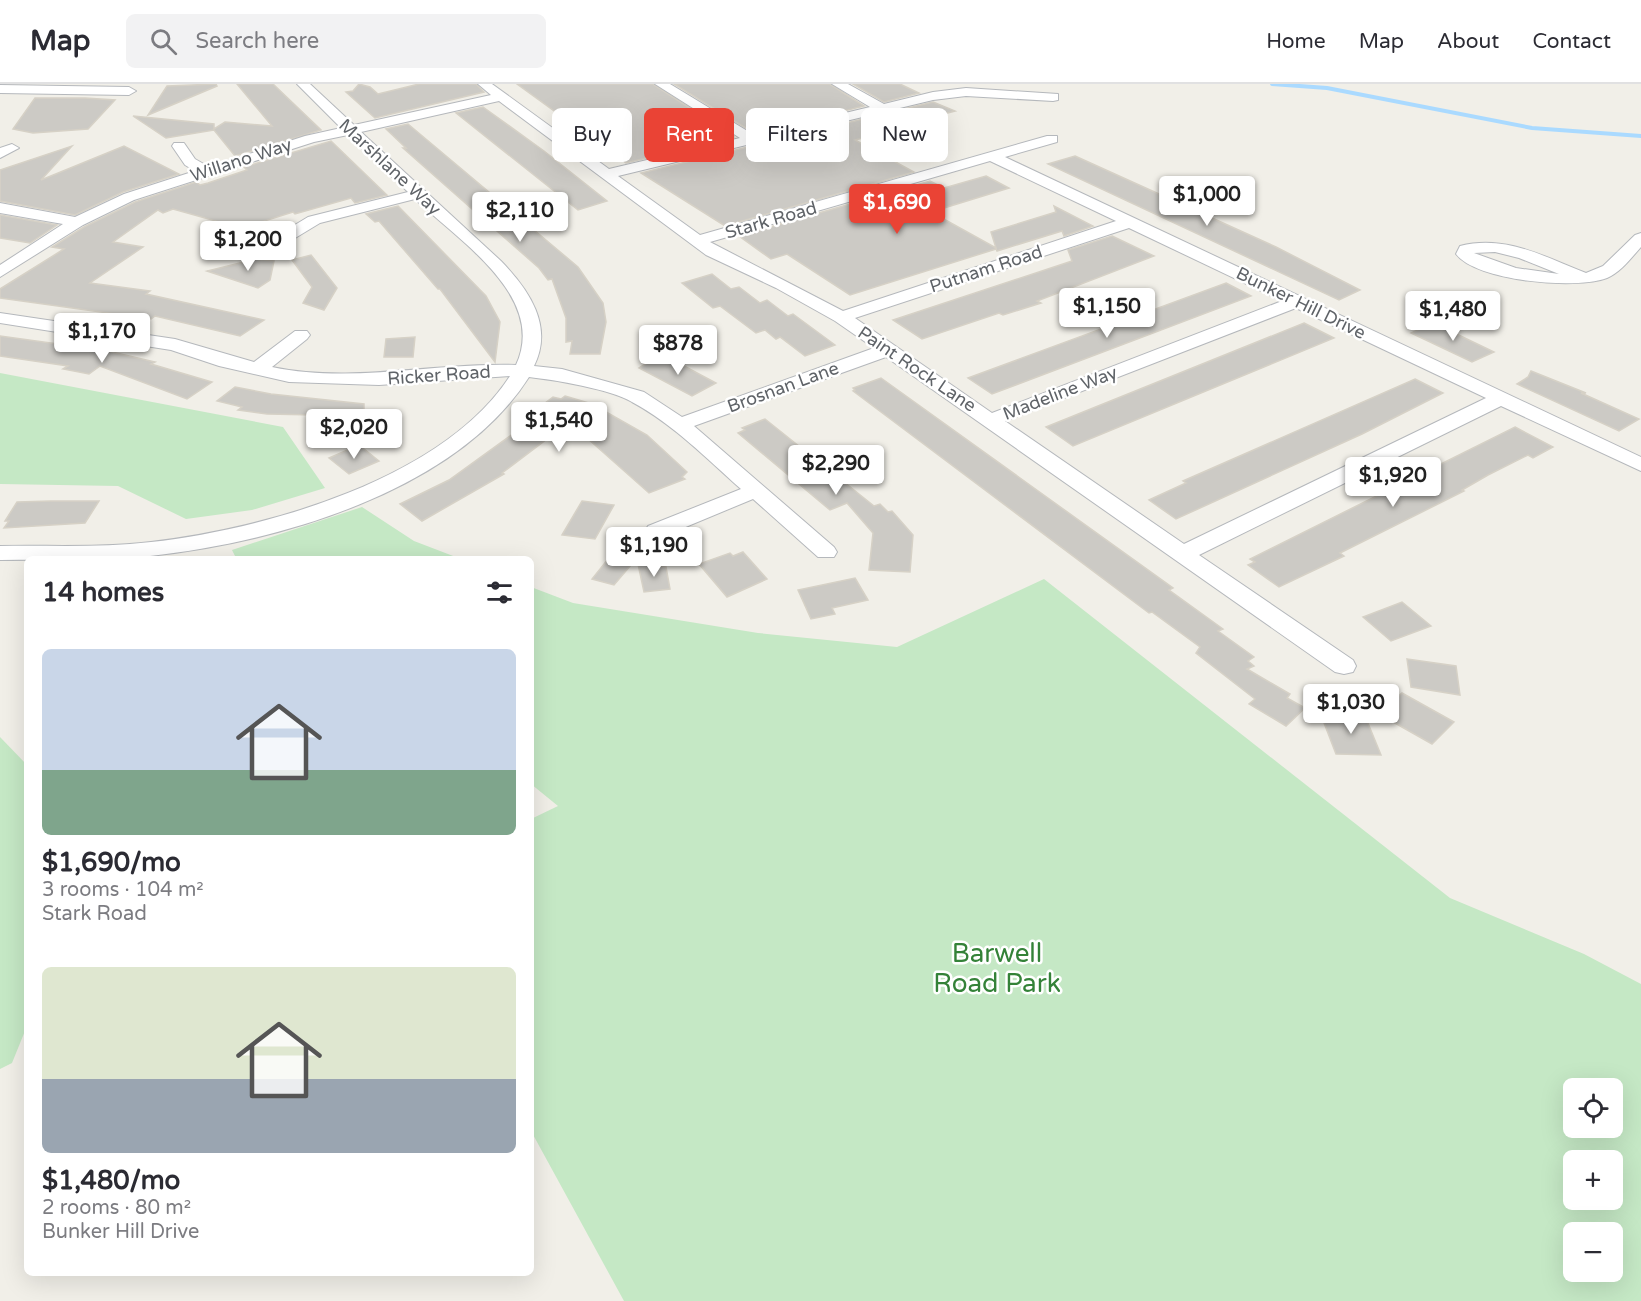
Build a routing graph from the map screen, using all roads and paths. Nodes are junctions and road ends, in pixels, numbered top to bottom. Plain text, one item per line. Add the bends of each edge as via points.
1 (303, 84) edge
2 (484, 84) edge
3 (661, 84) edge
4 (838, 84) edge
5 (0, 88) edge
6 (129, 91) dead end
7 (501, 97) junction
8 (1053, 97) dead end
9 (880, 106) junction
10 (849, 114) edge
11 (350, 130) junction
12 (746, 136) edge
13 (1052, 139) dead end
14 (746, 140) edge
15 (179, 146) dead end
16 (993, 157) junction
17 (206, 171) junction
18 (607, 174) junction
19 (418, 194) junction
20 (0, 208) edge
21 (77, 222) junction
22 (1130, 222) junction
23 (1641, 238) edge
24 (697, 241) junction
25 (276, 243) dead end
26 (0, 272) edge
27 (1582, 278) junction
28 (1297, 301) junction
29 (842, 317) junction
30 (0, 318) edge
31 (301, 335) dead end
32 (887, 350) junction
33 (257, 369) junction
34 (525, 371) junction
35 (1502, 398) junction
36 (991, 420) junction
37 (680, 424) junction
38 (1641, 465) edge
39 (756, 490) junction
40 (656, 531) dead end
41 (826, 552) dead end
42 (0, 554) edge
43 (149, 554) edge
44 (1182, 554) junction
45 (1344, 666) dead end

1 - 11 street, Marshlane Way
2 - 7 street, Paint Rock Lane
3 - 12 street
4 - 9 street
5 - 6 street
7 - 11 street, Willano Way
7 - 18 street, Paint Rock Lane
8 - 9 street via 966,92
9 - 10 street
11 - 17 street, Willano Way
11 - 19 street, Marshlane Way
13 - 16 street, Stark Road
14 - 18 street
15 - 17 street via 190,162
16 - 22 street, Bunker Hill Drive
16 - 24 street, Stark Road
17 - 21 street, Willano Way via 129,197
18 - 24 street, Paint Rock Lane
19 - 25 street via 314,220
19 - 34 street, Marshlane Way via 522,296 531,315 533,343
20 - 21 street
21 - 26 street, Willano Way
22 - 28 street, Bunker Hill Drive
22 - 29 street, Putnam Road
23 - 27 street via 1602,274
24 - 29 street, Paint Rock Lane
27 - 27 street via 1536,277 1499,269 1464,254 1474,247 1502,249
28 - 35 street, Bunker Hill Drive
28 - 36 street, Madeline Way
29 - 32 street, Paint Rock Lane
30 - 33 street, Ricker Road via 175,345
31 - 33 street
32 - 36 street, Paint Rock Lane
32 - 37 street, Brosnan Lane
33 - 34 street, Ricker Road via 289,376 379,379
34 - 37 street, Ricker Road via 562,375 637,396
34 - 43 street, Marshlane Way via 481,423 392,481 281,524
35 - 38 street, Bunker Hill Drive
35 - 44 street
36 - 44 street, Paint Rock Lane
37 - 39 street, Ricker Road
39 - 40 street
39 - 41 street, Ricker Road
42 - 43 street, Marshlane Way
44 - 45 street, Paint Rock Lane

